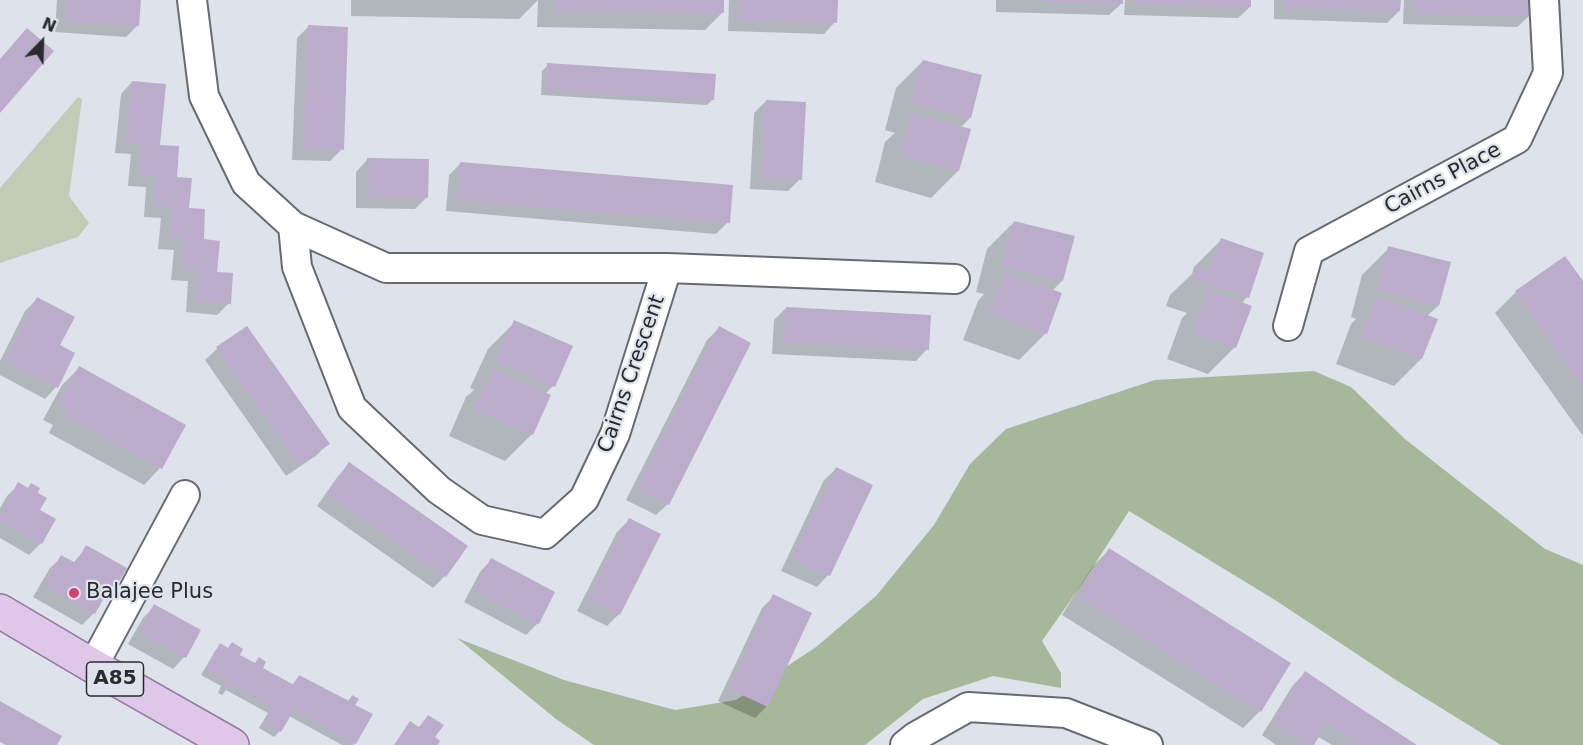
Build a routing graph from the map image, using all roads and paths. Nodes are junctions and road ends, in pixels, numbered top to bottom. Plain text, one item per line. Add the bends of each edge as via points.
1 (192, 0) edge
2 (1544, 0) edge
3 (293, 226) junction
4 (667, 268) junction
5 (955, 279) dead end
6 (1288, 326) dead end
7 (185, 495) dead end
8 (0, 610) edge
9 (93, 666) junction
10 (232, 745) edge
11 (906, 745) edge
12 (1148, 745) edge

1 - 3 street, Cairns Crescent via 204,96 246,183
2 - 6 street, Cairns Place via 1548,72 1517,139 1309,251
3 - 4 street, Cairns Crescent via 386,268
3 - 4 street, Cairns Crescent via 297,267 352,408 439,490 482,520 545,534 584,499 615,434
4 - 5 street, Cairns Crescent
7 - 9 street
8 - 9 main road, A85
9 - 10 main road, A85
11 - 12 street via 968,706 1066,713

